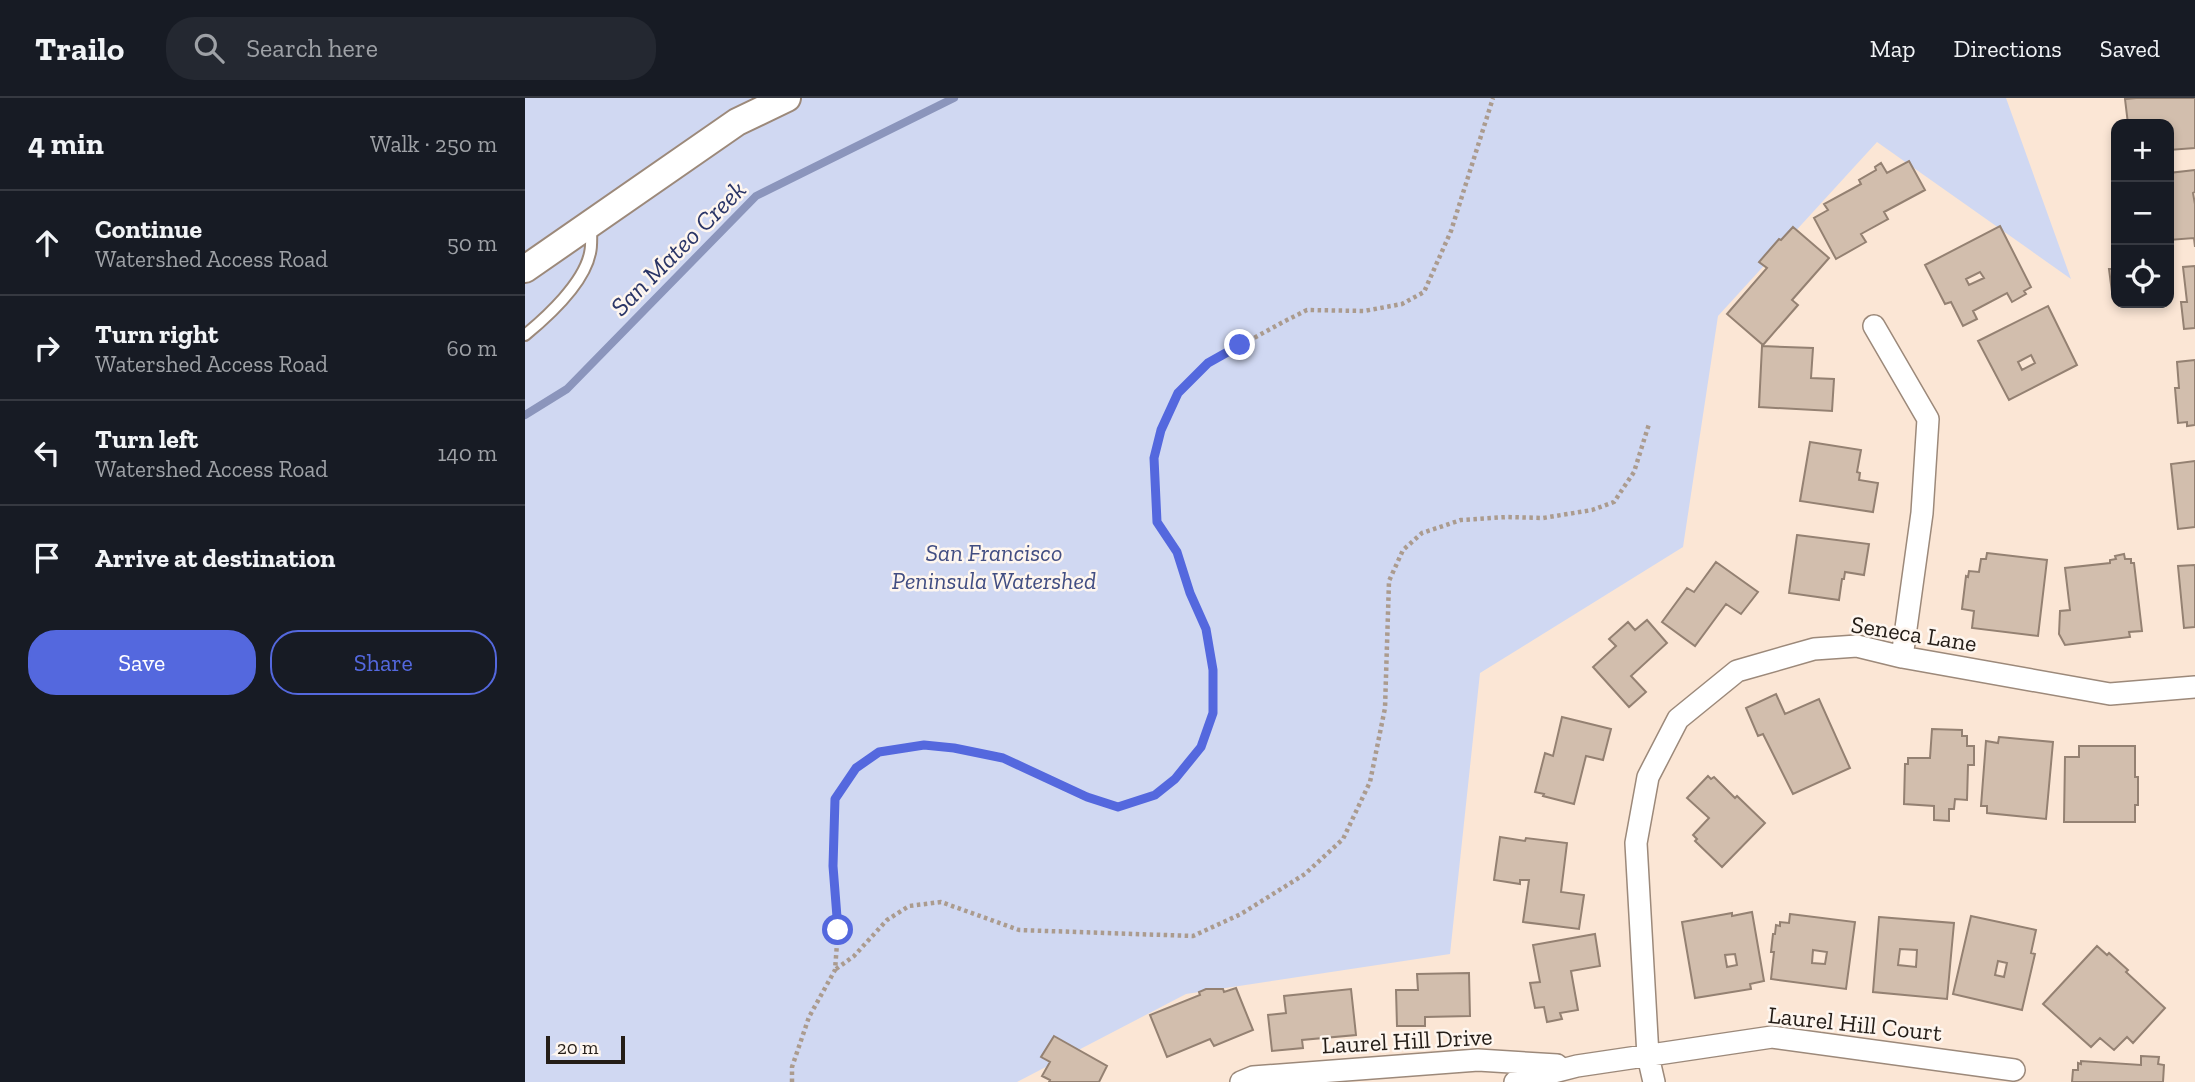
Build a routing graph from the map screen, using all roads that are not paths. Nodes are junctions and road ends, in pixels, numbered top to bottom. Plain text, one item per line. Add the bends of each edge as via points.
1 (787, 98) edge
2 (591, 224) junction
3 (525, 269) edge
4 (1874, 326) dead end
5 (525, 335) edge
6 (1902, 657) junction
7 (2195, 687) edge
8 (1648, 1056) junction
9 (1577, 1066) junction
10 (2014, 1070) dead end
11 (1241, 1082) edge
12 (1515, 1082) edge
13 (1654, 1082) edge

1 - 2 street via 737,122
2 - 3 street
2 - 5 lane via 590,254 579,278
4 - 6 street via 1928,419 1922,513
6 - 7 street, Seneca Lane via 2109,694
6 - 8 street, Seneca Lane via 1857,646 1814,649 1737,671 1678,719 1648,776 1636,843
8 - 9 street, Laurel Hill Drive
8 - 10 street, Laurel Hill Court via 1772,1037
8 - 13 street, Seneca Lane
9 - 11 street, Laurel Hill Drive via 1478,1060 1253,1077
9 - 12 street, Laurel Hill Drive

